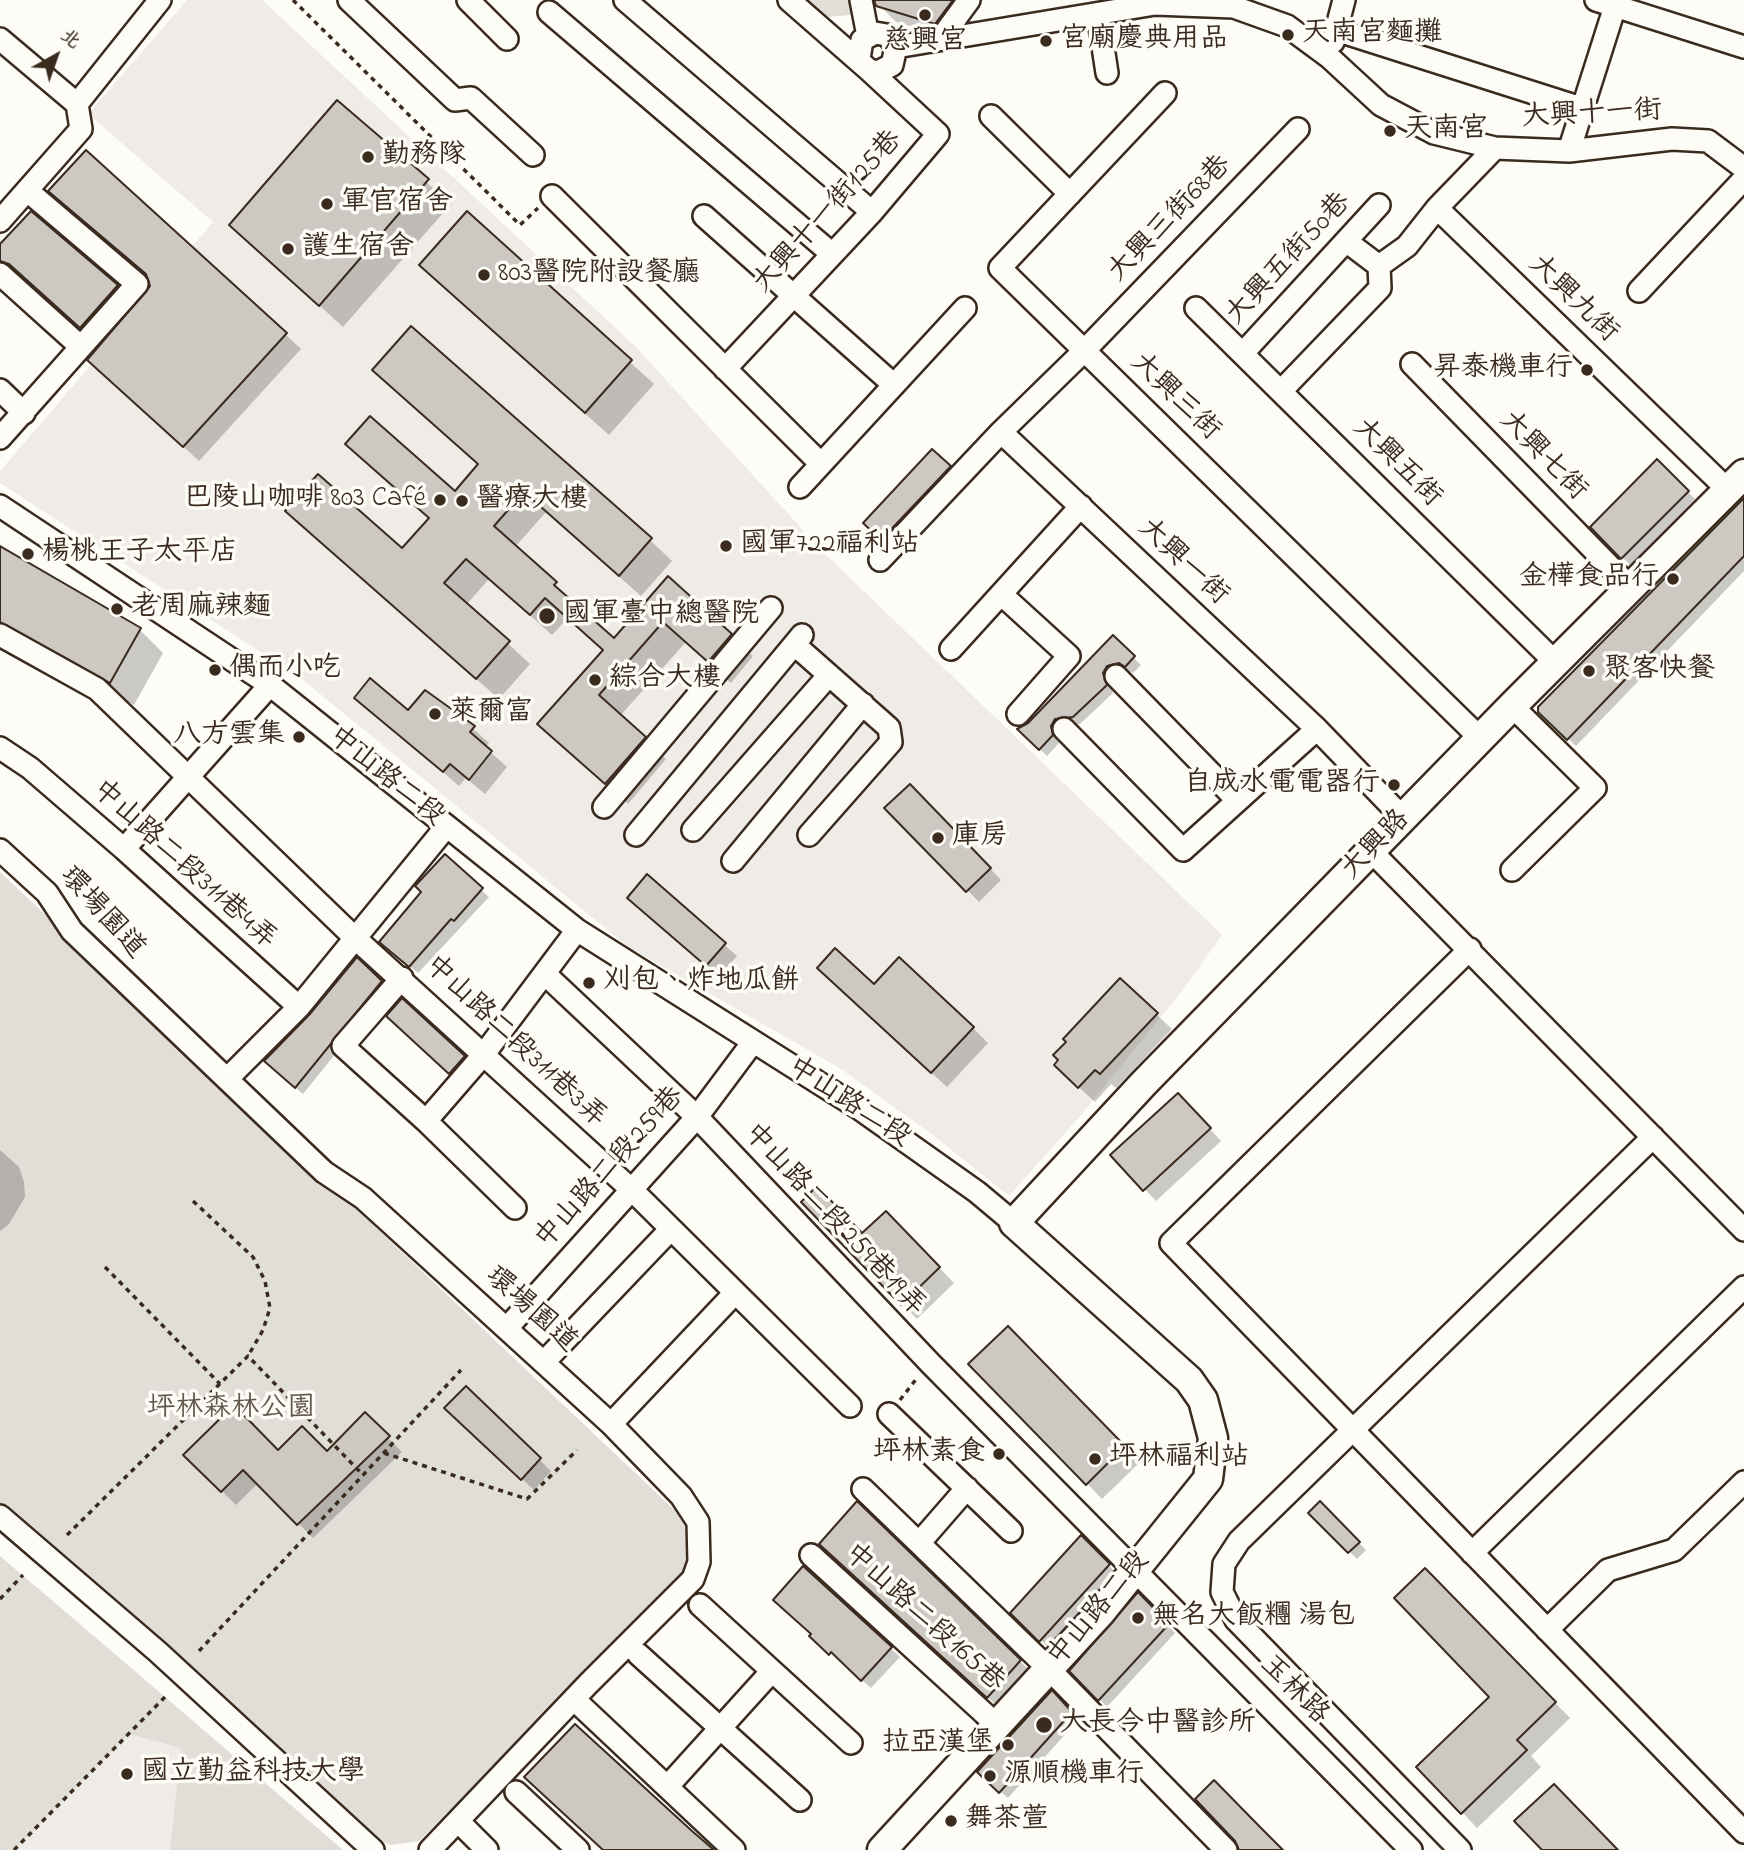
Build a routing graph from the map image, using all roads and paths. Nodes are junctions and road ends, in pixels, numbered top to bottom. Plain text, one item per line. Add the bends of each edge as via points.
1 (160, 0) edge
2 (293, 0) edge
3 (349, 0) edge
4 (468, 0) edge
5 (625, 0) edge
6 (789, 0) edge
7 (861, 0) edge
8 (970, 0) edge
9 (1344, 0) edge
10 (1609, 2) edge
11 (549, 12) dead end
12 (1098, 14) junction
13 (1336, 30) junction
14 (868, 36) junction
15 (942, 37) junction
16 (507, 39) dead end
17 (3, 47) edge
18 (896, 47) junction
19 (1744, 47) edge
20 (1329, 57) junction
21 (864, 64) junction
22 (1107, 73) dead end
23 (1165, 93) dead end
24 (77, 104) junction
25 (1581, 108) junction
26 (991, 116) dead end
27 (1298, 129) dead end
28 (1494, 148) junction
29 (1569, 151) junction
30 (533, 155) dead end
31 (1744, 168) edge
32 (1744, 179) edge
33 (1070, 194) junction
34 (552, 196) joint
35 (36, 198) dead end
36 (1379, 205) dead end
37 (1437, 208) junction
38 (872, 212) junction
39 (704, 216) dead end
40 (0, 220) edge
41 (1346, 241) junction
42 (832, 254) junction
43 (1379, 266) junction
44 (0, 274) edge
45 (1639, 291) dead end
46 (793, 296) junction
47 (1196, 307) dead end
48 (965, 308) dead end
49 (81, 347) junction
50 (1085, 350) junction
51 (1243, 353) junction
52 (1412, 364) dead end
53 (725, 369) junction
54 (894, 385) junction
55 (0, 390) edge
56 (1281, 391) junction
57 (24, 413) junction
58 (1001, 432) junction
59 (0, 439) edge
60 (821, 464) junction
61 (1736, 482) edge
62 (800, 487) dead end
63 (0, 506) edge
64 (1081, 506) junction
65 (880, 560) dead end
66 (1632, 589) junction
67 (1001, 594) junction
68 (771, 608) dead end
69 (0, 635) edge
70 (951, 649) dead end
71 (1555, 662) junction
72 (829, 675) junction
73 (1116, 676) dead end
74 (270, 685) junction
75 (863, 704) junction
76 (1512, 706) junction
77 (1018, 715) dead end
78 (1064, 729) dead end
79 (1317, 729) junction
80 (1480, 738) junction
81 (0, 748) edge
82 (186, 778) junction
83 (1237, 800) junction
84 (604, 807) dead end
85 (1404, 819) junction
86 (446, 827) junction
87 (693, 831) dead end
88 (636, 835) dead end
89 (809, 835) dead end
90 (124, 849) junction
91 (0, 850) edge
92 (1371, 852) junction
93 (733, 860) dead end
94 (1512, 870) dead end
95 (577, 930) junction
96 (355, 938) junction
97 (1469, 949) junction
98 (546, 975) junction
99 (402, 978) junction
100 (299, 1007) junction
101 (753, 1042) junction
102 (485, 1054) junction
103 (227, 1079) junction
104 (697, 1117) junction
105 (426, 1121) junction
106 (1653, 1137) junction
107 (633, 1191) junction
108 (193, 1201) dead end
109 (515, 1208) dead end
110 (1014, 1223) junction
111 (671, 1229) junction
112 (1744, 1230) edge
113 (105, 1266) dead end
114 (1744, 1287) edge
115 (734, 1294) junction
116 (507, 1328) junction
117 (248, 1356) junction
118 (544, 1362) junction
119 (461, 1370) dead end
120 (219, 1385) junction
121 (850, 1406) dead end
122 (888, 1413) dead end
123 (611, 1424) junction
124 (1353, 1430) junction
125 (577, 1450) dead end
126 (384, 1453) junction
127 (363, 1475) junction
128 (1744, 1482) edge
129 (967, 1488) junction
130 (863, 1489) dead end
131 (0, 1516) edge
132 (1011, 1531) dead end
133 (67, 1535) dead end
134 (920, 1542) junction
135 (1472, 1553) junction
136 (811, 1555) dead end
137 (1134, 1571) junction
138 (23, 1575) dead end
139 (0, 1599) edge
140 (700, 1605) dead end
141 (1547, 1630) junction
142 (199, 1651) dead end
143 (638, 1654) dead end
144 (1050, 1670) junction
145 (772, 1671) junction
146 (165, 1698) dead end
147 (579, 1704) dead end
148 (997, 1725) junction
149 (720, 1728) junction
150 (851, 1744) dead end
151 (667, 1787) junction
152 (516, 1792) dead end
153 (800, 1800) dead end
154 (459, 1822) junction
155 (1744, 1832) edge
156 (14, 1850) edge
157 (373, 1850) edge
158 (430, 1850) edge
159 (487, 1850) edge
160 (578, 1850) edge
161 (734, 1850) edge
162 (882, 1850) edge
163 (1226, 1850) edge
164 (1411, 1850) edge
165 (1460, 1850) edge

1 - 24 street
2 - 34 path via 520,225
3 - 30 street via 455,100 471,98
4 - 16 street
5 - 38 street
6 - 21 street
7 - 14 street
8 - 15 street
9 - 13 street
10 - 19 street
10 - 25 street
11 - 42 street
12 - 15 street, 大興十一街
12 - 20 street, 大興十一街 via 1155,4 1234,7 1287,26
12 - 22 street
13 - 20 street
13 - 25 street
14 - 18 street via 887,36
14 - 21 street via 860,45
15 - 18 street, 大興十一街
17 - 24 street
18 - 21 street via 892,65 878,72
20 - 28 street, 大興十一街 via 1381,106 1434,133
21 - 38 street, 大興十一街125巷 via 938,134
23 - 33 street, 大興三街
24 - 40 street via 81,129
25 - 29 street
26 - 33 street
27 - 50 street, 大興三街68巷
28 - 29 street, 大興十一街
28 - 37 street
29 - 31 street, 大興十一街 via 1672,139 1708,141
32 - 45 street
33 - 50 street, 大興三街 via 1000,268
34 - 53 street
35 - 49 street via 137,284
36 - 41 street, 大興五街50巷
37 - 43 street via 1408,246
37 - 61 street, 大興九街
38 - 42 street, 大興十一街125巷
39 - 46 street
41 - 43 street
41 - 51 street, 大興五街50巷
42 - 46 street, 大興十一街125巷
43 - 56 street via 1380,288
44 - 49 street
46 - 53 street, 大興十一街125巷
46 - 54 street
47 - 51 street, 大興五街
48 - 54 street
49 - 57 street
50 - 58 street
50 - 80 street, 大興三街
51 - 56 street, 大興五街
52 - 66 street, 大興七街
53 - 60 street
54 - 60 street
55 - 57 street
56 - 71 street, 大興五街
57 - 59 street
58 - 64 street, 大興一街
58 - 65 street
60 - 62 street
61 - 66 main road, 大興路
63 - 74 street, 中山路二段
64 - 67 street
64 - 79 street, 大興一街
66 - 71 main road, 大興路
67 - 70 street
67 - 77 street via 1069,656
68 - 84 street
69 - 82 street, 中山路二段311巷3弄 via 97,689
71 - 76 main road, 大興路
72 - 75 street
72 - 87 street
72 - 88 street via 799,639
73 - 83 street
74 - 82 street
74 - 86 street, 中山路二段
75 - 89 street via 890,728 891,742
75 - 93 street
76 - 80 main road, 大興路
76 - 94 street via 1595,788
78 - 83 street via 1183,850
79 - 83 street
79 - 85 street, 大興一街
80 - 85 main road, 大興路
81 - 90 street, 中山路二段311巷4弄
82 - 90 street
82 - 96 street, 中山路二段311巷3弄
85 - 92 main road, 大興路
86 - 95 street, 中山路二段
86 - 96 street
90 - 100 street, 中山路二段311巷4弄
91 - 103 street, 環場園道 via 47,893 72,931
92 - 97 street
92 - 110 main road, 大興路
95 - 98 street
95 - 101 street, 中山路二段
96 - 99 street, 中山路二段311巷3弄
96 - 100 street
97 - 106 street
97 - 124 street via 1171,1243
98 - 102 street
98 - 104 street, 中山路二段259巷19弄
99 - 102 street, 中山路二段311巷3弄
99 - 105 street via 343,1046
100 - 103 street
101 - 104 street, 中山路二段259巷
101 - 110 street, 中山路二段 via 857,1108
102 - 105 street
102 - 107 street, 中山路二段311巷3弄
103 - 116 street, 環場園道 via 324,1172 363,1198
104 - 107 street, 中山路二段259巷
104 - 137 street, 中山路二段259巷19弄
105 - 109 street
106 - 112 street
106 - 124 street
107 - 111 street, 中山路二段311巷3弄
107 - 116 street, 中山路二段259巷
108 - 117 path via 253,1257 265,1281 270,1308
110 - 137 main road, 中山路二段 via 1189,1380 1203,1400 1213,1437 1208,1479
111 - 115 street, 中山路二段311巷3弄
111 - 118 street
113 - 120 path
114 - 135 street
115 - 121 street, 中山路二段311巷3弄
115 - 123 street
116 - 118 street, 環場園道
117 - 120 path
117 - 127 path
118 - 123 street, 環場園道
119 - 126 path
120 - 133 path
122 - 129 street
123 - 154 street, 環場園道 via 681,1496 698,1522 699,1562 693,1579
124 - 135 street
124 - 165 street via 1239,1541 1224,1564 1222,1592 1236,1620
125 - 126 path via 527,1499
126 - 127 path
127 - 142 path
128 - 141 street via 1674,1550 1608,1570
129 - 132 street
129 - 134 street
130 - 134 street
131 - 157 street via 158,1652
134 - 144 street
135 - 141 street
136 - 148 street, 中山路二段165巷
137 - 144 main road, 中山路二段
137 - 164 street, 玉林路
138 - 139 path
140 - 145 street
141 - 155 street
143 - 149 street
144 - 148 main road, 中山路二段
144 - 163 street
145 - 149 street
145 - 150 street
146 - 156 path
147 - 151 street
148 - 162 main road, 中山路二段
149 - 151 street
149 - 153 street
151 - 161 street
152 - 160 street
154 - 158 street, 環場園道
154 - 159 street

